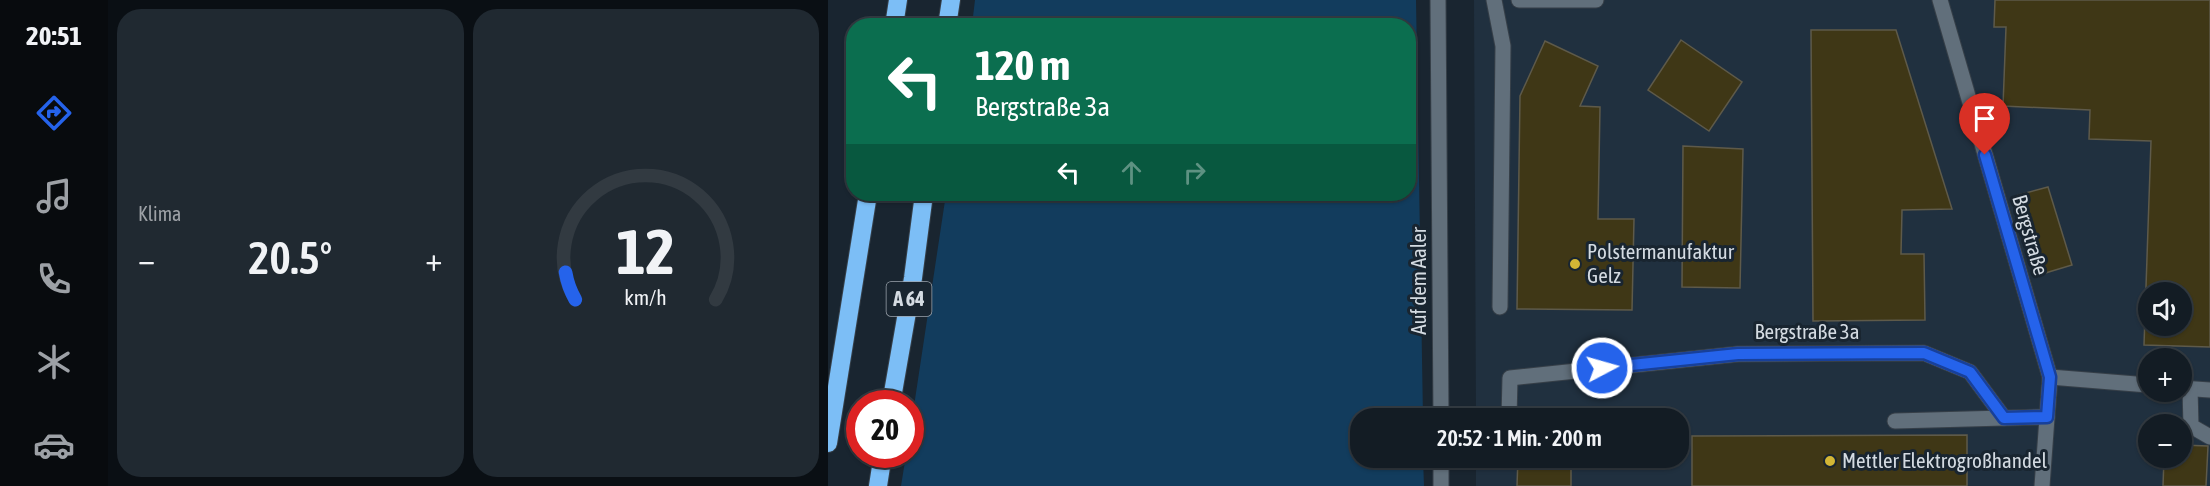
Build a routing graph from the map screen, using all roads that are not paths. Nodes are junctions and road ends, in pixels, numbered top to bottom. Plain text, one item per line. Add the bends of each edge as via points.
1 (898, 0) edge
2 (951, 0) edge
3 (1438, 0) edge
4 (1494, 0) edge
5 (1525, 0) edge
6 (1596, 0) edge
7 (1940, 0) edge
8 (895, 18) edge
9 (948, 18) edge
10 (867, 201) edge
11 (923, 201) edge
12 (1500, 307) dead end
13 (2050, 377) junction
14 (2138, 384) edge
15 (2192, 388) edge
16 (893, 390) edge
17 (2210, 390) edge
18 (2188, 402) edge
19 (1441, 408) edge
20 (1509, 408) edge
21 (2047, 417) junction
22 (2004, 418) junction
23 (1895, 420) dead end
24 (2210, 437) edge
25 (828, 443) edge
26 (881, 468) edge
27 (1441, 468) edge
28 (878, 486) edge
29 (1441, 486) edge
30 (2042, 486) edge

1 - 8 highway
2 - 9 highway
3 - 19 street, Auf dem Aaler
4 - 12 street via 1503,46
5 - 6 street
7 - 13 street, Bergstraße
10 - 25 highway
11 - 16 highway, A 64
13 - 14 street
13 - 21 street, Bergstraße
15 - 17 street
18 - 24 street via 2191,426
20 - 22 street, Bergstraße 3a via 1510,378 1738,354 1924,353 1970,372
21 - 22 street
21 - 30 street, Bergstraße
22 - 23 street
26 - 28 highway
27 - 29 street

